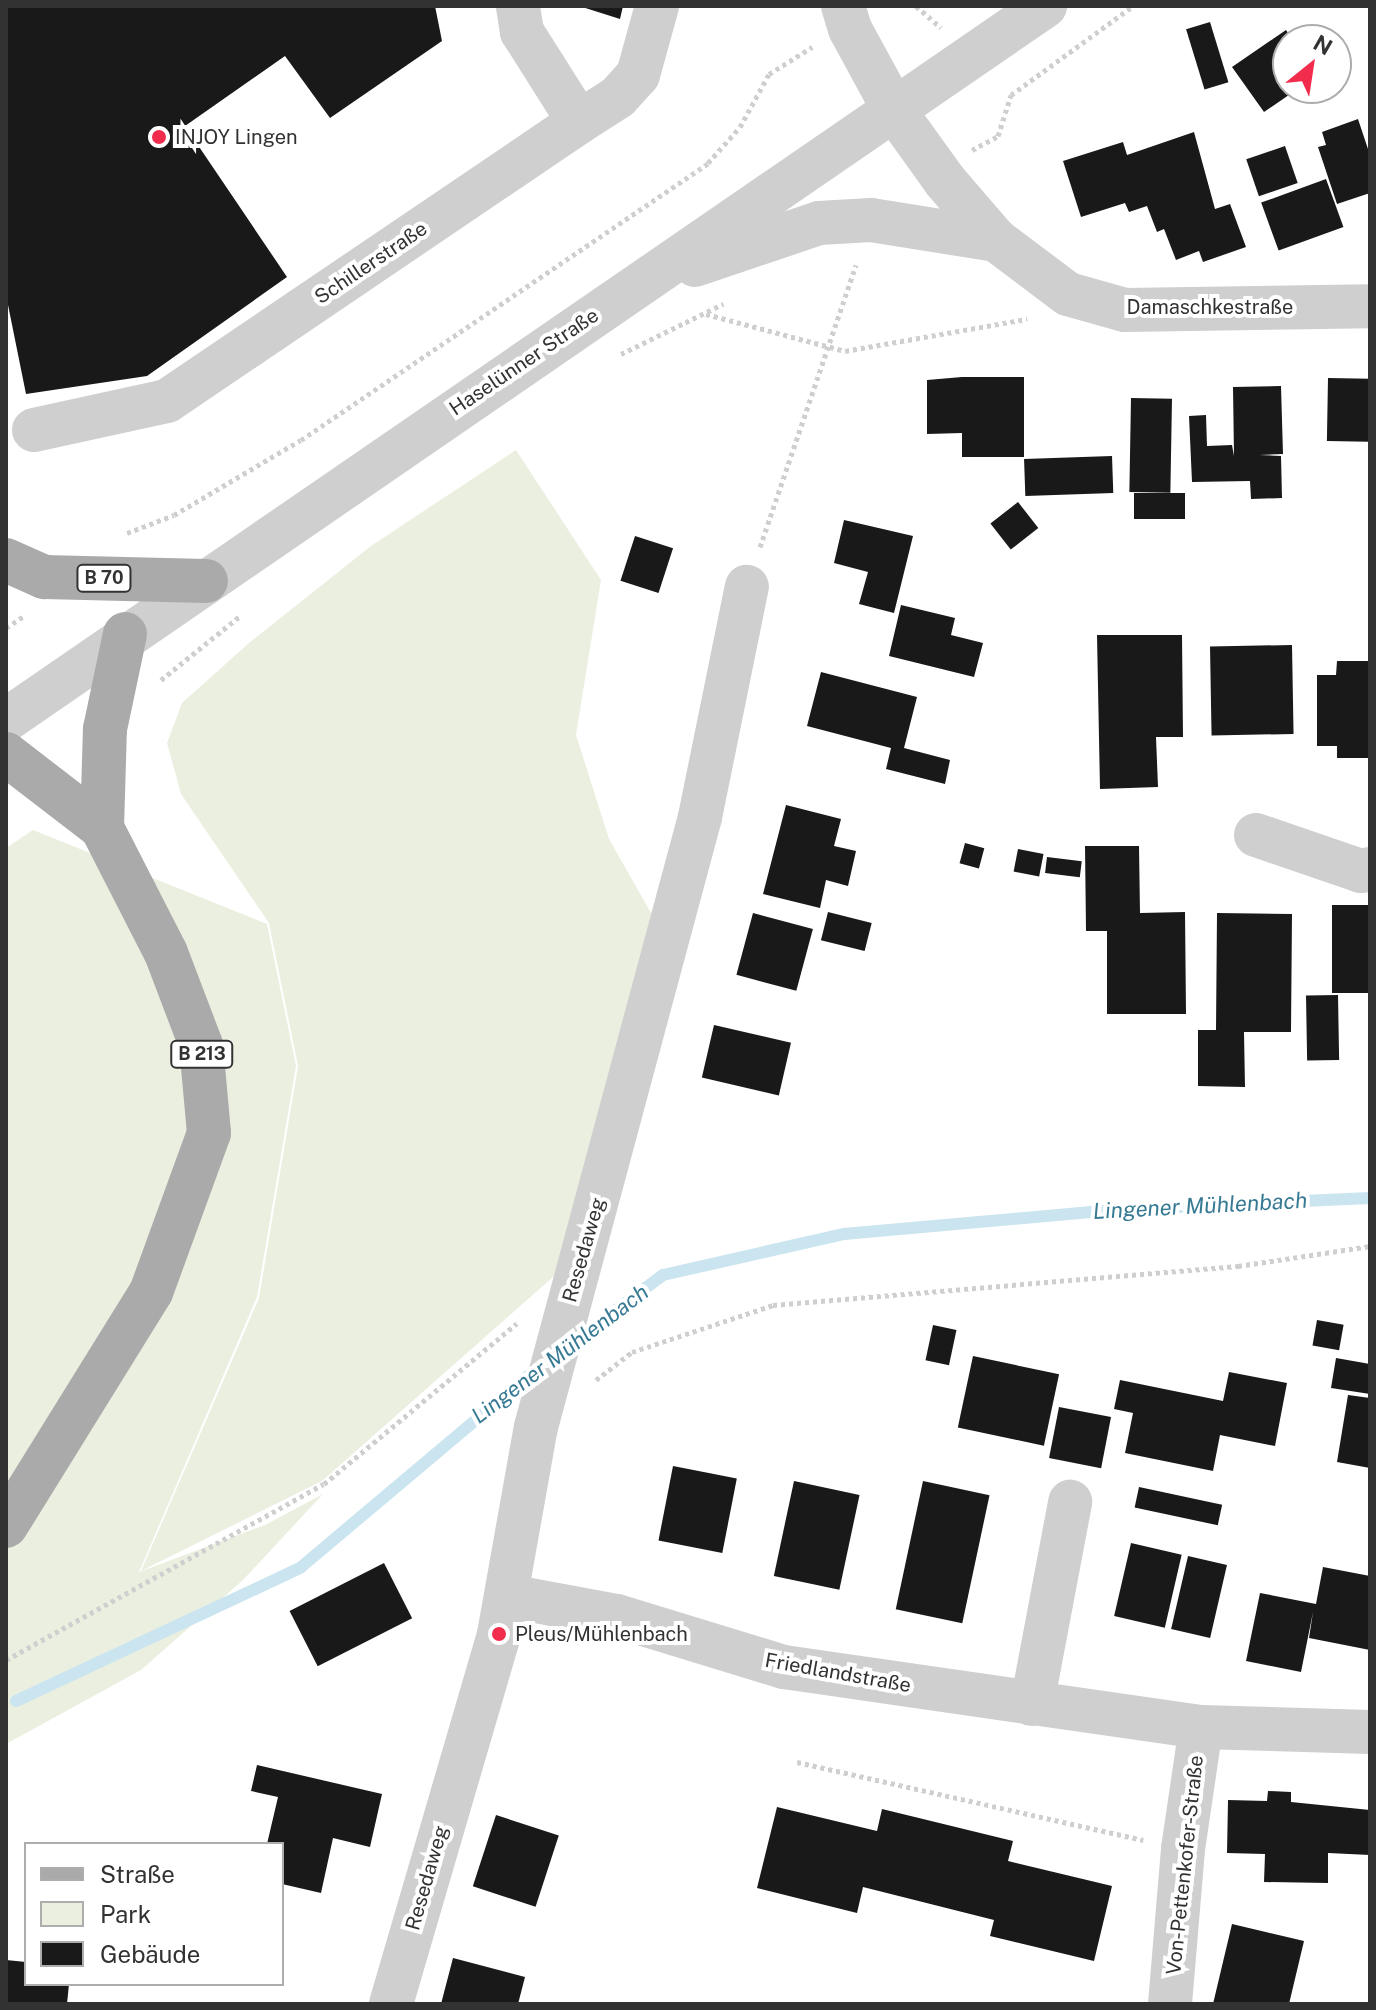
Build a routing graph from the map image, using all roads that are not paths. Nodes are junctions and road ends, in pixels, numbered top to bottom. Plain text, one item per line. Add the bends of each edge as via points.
1 (518, 6) edge
2 (657, 6) edge
3 (843, 6) edge
4 (1045, 6) edge
5 (894, 110) junction
6 (579, 122) junction
7 (996, 240) junction
8 (647, 281) junction
9 (1370, 306) edge
10 (34, 430) dead end
11 (25, 569) edge
12 (206, 581) junction
13 (747, 587) road end
14 (125, 634) junction
15 (6, 720) edge
16 (6, 754) edge
17 (102, 828) junction
18 (1256, 835) dead end
19 (1370, 869) edge
20 (1070, 1502) dead end
21 (6, 1526) edge
22 (508, 1596) junction
23 (1032, 1704) junction
24 (1201, 1727) junction
25 (1370, 1732) edge
26 (391, 2004) edge
27 (1170, 2004) edge

1 - 6 street via 522,32
2 - 6 street, Schillerstraße via 638,75 618,97
3 - 5 street
4 - 5 street, Haselünner Straße
5 - 7 street, Damaschkestraße
5 - 8 street, Haselünner Straße
6 - 10 street, Schillerstraße via 167,401
7 - 8 street via 871,220 819,223
7 - 9 street, Damaschkestraße via 1068,294 1125,310
8 - 12 street, Haselünner Straße via 559,336
11 - 12 main road, B 70
12 - 14 street, Haselünner Straße
13 - 22 street, Resedaweg via 700,817 537,1422
14 - 15 street, Haselünner Straße
14 - 17 main road, B 213 via 105,729
16 - 17 main road
17 - 21 main road, B 213 via 166,953 201,1045 209,1133 151,1292
18 - 19 street via 1361,871
20 - 23 street
22 - 23 street, Friedlandstraße via 617,1616 784,1667
22 - 26 street, Resedaweg
23 - 24 street, Friedlandstraße
24 - 25 street, Friedlandstraße
24 - 27 street, Von-Pettenkofer-Straße via 1183,1849

